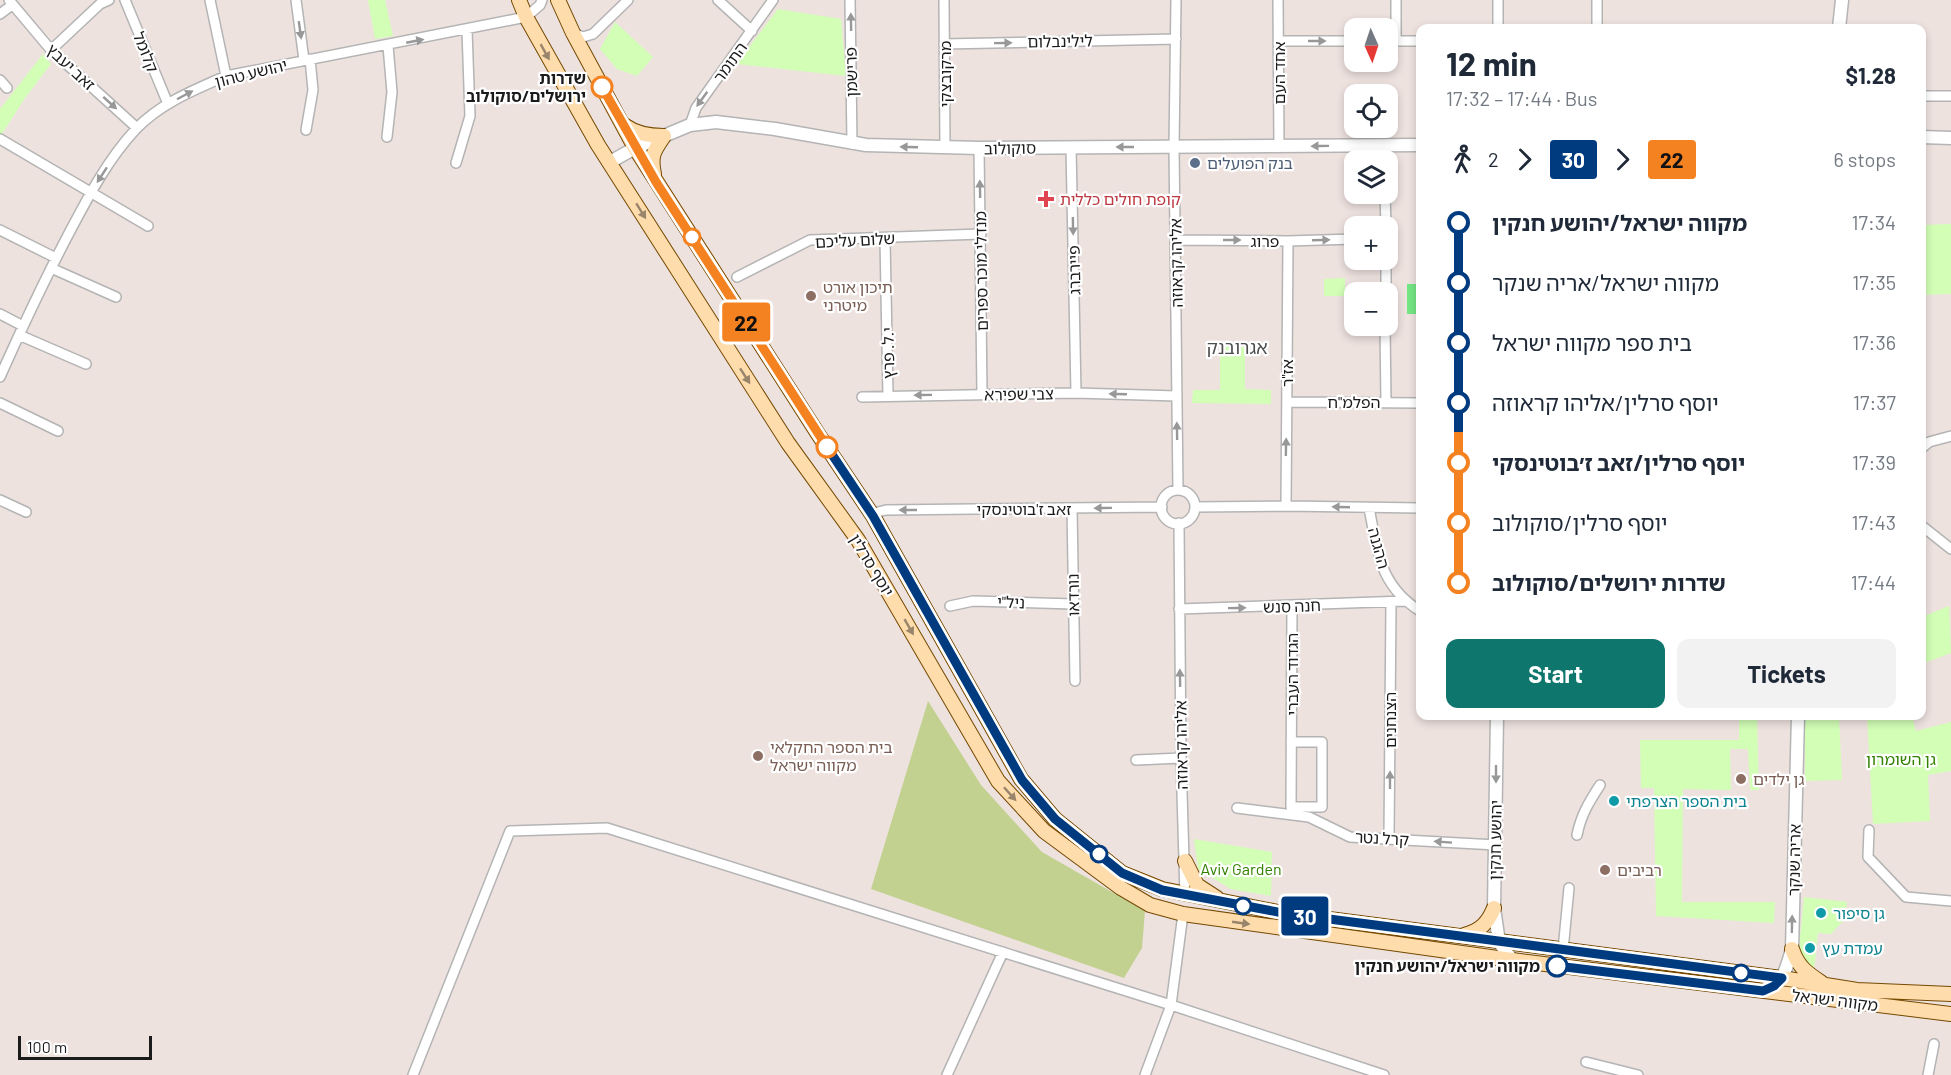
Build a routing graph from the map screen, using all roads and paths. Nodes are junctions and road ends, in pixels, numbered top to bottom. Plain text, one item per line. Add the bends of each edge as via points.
1 (125, 0) edge
2 (210, 0) edge
3 (296, 0) edge
4 (519, 0) edge
5 (542, 0) edge
6 (558, 0) edge
7 (627, 0) edge
8 (718, 0) edge
9 (773, 0) edge
10 (850, 0) edge
11 (944, 0) edge
12 (1176, 0) edge
13 (1278, 0) edge
14 (1396, 0) edge
15 (1498, 0) edge
16 (1597, 0) edge
17 (1842, 0) edge
18 (102, 1) edge
19 (11, 2) edge
20 (0, 14) edge
21 (526, 17) junction
22 (1394, 18) edge
23 (1498, 24) edge
24 (1597, 24) edge
25 (1839, 24) edge
26 (467, 30) junction
27 (752, 31) junction
28 (573, 33) junction
29 (1176, 39) junction
30 (1279, 41) junction
31 (1344, 41) edge
32 (1398, 41) edge
33 (1416, 41) edge
34 (944, 44) junction
35 (388, 46) junction
36 (51, 50) junction
37 (307, 60) junction
38 (226, 76) junction
39 (0, 80) edge
40 (8, 88) dead end
41 (1926, 96) edge
42 (1951, 96) edge
43 (168, 104) junction
44 (621, 122) junction
45 (690, 125) junction
46 (137, 128) junction
47 (306, 130) dead end
48 (664, 136) junction
49 (387, 137) dead end
50 (1926, 137) edge
51 (1951, 138) edge
52 (0, 139) edge
53 (852, 144) junction
54 (1416, 145) edge
55 (1071, 147) junction
56 (1174, 147) junction
57 (1279, 147) junction
58 (635, 148) junction
59 (945, 148) junction
60 (979, 148) junction
61 (610, 162) junction
62 (456, 163) dead end
63 (656, 182) junction
64 (90, 193) junction
65 (148, 226) dead end
66 (0, 230) edge
67 (981, 234) junction
68 (1344, 238) edge
69 (885, 239) junction
70 (1175, 240) junction
71 (1288, 241) junction
72 (56, 258) junction
73 (51, 268) junction
74 (737, 277) dead end
75 (116, 297) dead end
76 (0, 314) edge
77 (21, 330) junction
78 (1385, 336) edge
79 (86, 364) dead end
80 (0, 377) edge
81 (1076, 393) junction
82 (982, 394) junction
83 (888, 395) junction
84 (1177, 396) junction
85 (862, 398) dead end
86 (1287, 402) junction
87 (1386, 402) junction
88 (0, 403) edge
89 (1416, 403) edge
90 (58, 431) dead end
91 (1951, 436) edge
92 (1926, 445) edge
93 (1178, 490) junction
94 (859, 496) junction
95 (0, 500) edge
96 (1286, 506) junction
97 (1162, 507) junction
98 (1195, 507) junction
99 (1369, 508) junction
100 (1416, 508) edge
101 (1072, 509) junction
102 (886, 510) junction
103 (26, 513) dead end
104 (873, 516) junction
105 (1179, 523) junction
106 (1926, 531) edge
107 (858, 540) junction
108 (1951, 549) edge
109 (1405, 601) junction
110 (1391, 602) junction
111 (1073, 604) junction
112 (950, 606) dead end
113 (1292, 606) junction
114 (1416, 608) edge
115 (1179, 609) junction
116 (1075, 681) dead end
117 (1497, 720) edge
118 (1798, 720) edge
119 (1291, 742) junction
120 (1181, 758) junction
121 (1136, 760) dead end
122 (1600, 785) dead end
123 (1237, 808) dead end
124 (1869, 830) dead end
125 (1577, 835) dead end
126 (1389, 838) junction
127 (1496, 845) junction
128 (1185, 861) junction
129 (1569, 888) dead end
130 (1185, 895) junction
131 (1951, 902) edge
132 (1224, 903) junction
133 (1494, 908) junction
134 (1183, 914) junction
135 (1460, 936) junction
136 (1499, 942) junction
137 (1792, 949) junction
138 (1563, 950) junction
139 (1003, 952) junction
140 (1512, 960) junction
141 (1782, 978) junction
142 (1829, 987) junction
143 (1763, 991) junction
144 (1912, 993) junction
145 (1951, 994) edge
146 (1927, 1003) junction
147 (1171, 1005) junction
148 (1951, 1005) edge
149 (1909, 1010) junction
150 (1951, 1014) edge
151 (1934, 1044) dead end
152 (1586, 1062) dead end
153 (413, 1075) edge
154 (947, 1075) edge
155 (1145, 1075) edge
156 (1384, 1075) edge
157 (1638, 1075) edge
158 (1928, 1075) edge

1 - 43 street, קלומל
2 - 38 street
3 -> 37 street
4 - 21 main road, יוסף סרלין
5 - 21 street
6 - 28 main road, יוסף סרלין
7 - 28 street via 593,34 583,37
8 - 27 street
9 - 27 street, התומר
53 -> 10 street, פרישמן
11 - 34 street, מרקובצקי
12 - 29 street, אליהו קראוזה
13 - 30 street, אחד העם
14 - 22 street
15 - 23 street
16 - 24 street
17 - 25 street
18 - 36 street
19 - 20 street
19 - 36 street, זאב יעבץ
21 - 26 street, יהושע טהון
21 -> 61 main road, יוסף סרלין via 597,146
35 -> 26 street, יהושע טהון
26 - 62 street via 470,116
27 -> 45 street, התומר via 696,108
28 - 44 main road, יוסף סרלין
34 -> 29 street, לילינבלום
29 - 56 street, אליהו קראוזה
30 -> 31 street
30 - 57 street, אחד העם
32 - 33 street
34 - 59 street, מרקובצקי
35 - 37 street, יהושע טהון
35 - 49 street via 392,92
36 -> 46 street, זאב יעבץ
37 - 38 street, יהושע טהון
37 - 47 street via 313,90
43 -> 38 street, יהושע טהון
39 - 40 street
41 - 42 street
43 - 46 street, יהושע טהון
44 - 48 main road via 632,131
44 - 58 main road, יוסף סרלין
45 - 48 street, סוקולוב
45 - 53 street, סוקולוב via 716,122
46 -> 64 street, יהושע טהון
48 - 58 street, סוקולוב
48 - 63 main road via 651,160
50 - 51 street
52 - 64 street
59 -> 53 street, סוקולוב
54 -> 57 street, סוקולוב
56 -> 55 street, סוקולוב
55 - 60 street, סוקולוב
55 -> 81 street, פיירברג
56 - 57 street, סוקולוב
56 - 70 street, אליהו קראוזה
58 - 61 street, סוקולוב
58 - 63 main road, יוסף סרלין
59 - 60 street, סוקולוב
67 -> 60 street, מנדלי מוכר ספרים
61 -> 107 main road, יוסף סרלין via 788,443
63 - 94 main road, יוסף סרלין
64 - 65 street
64 - 72 street, יהושע טהון
66 - 72 street
67 - 69 street, שלום עליכם
67 - 82 street, מנדלי מוכר ספרים
71 -> 68 street, פרוג
69 - 74 street, שלום עליכם via 810,240
69 - 83 street, י.ל. פרץ
70 -> 71 street, פרוג
70 - 84 street, אליהו קראוזה
71 - 86 street, אז"ר
72 - 73 street, יהושע טהון
73 - 75 street
73 - 77 street, יהושע טהון
76 - 77 street
77 - 79 street
77 - 80 street, יהושע טהון
78 - 87 street
81 - 82 street, צבי שפירא
84 -> 81 street, צבי שפירא
82 -> 83 street, צבי שפירא
83 - 85 street, צבי שפירא
93 -> 84 street, אליהו קראוזה
86 - 87 street, הפלמ"ח
96 -> 86 street, אז"ר
87 - 89 street, הפלמ"ח
88 - 90 street
91 - 92 street
93 - 97 street via 1165,497
93 - 98 street via 1188,493
94 - 102 street, זאב ז'בוטינסקי
94 - 104 main road, יוסף סרלין
95 - 103 street
96 - 98 street
99 -> 96 street
97 -> 101 street, זאב ז'בוטינסקי
97 - 105 street via 1165,517
98 - 105 street via 1188,520
99 - 100 street
99 - 109 street, ההגנה via 1380,564
101 -> 102 street, זאב ז'בוטינסקי
101 - 111 street, נורדאו
102 - 104 street, זאב ז'בוטינסקי
104 - 107 main road
104 - 130 main road, יוסף סרלין via 1022,780 1055,819 1122,873
105 - 115 street, אליהו קראוזה
106 - 108 street
107 -> 134 main road, יוסף סרלין via 998,781 1044,831 1121,888 1150,905
109 - 110 street, חנה סנש
109 - 114 street, ההגנה
110 - 113 street, חנה סנש
126 -> 110 street, הצנחנים
111 - 112 street, ניל"י via 973,601
111 - 116 street, נורדאו
115 -> 113 street, חנה סנש
113 - 119 street, הגדוד העברי
120 -> 115 street, אליהו קראוזה
117 -> 127 street, יהושע חנקין
137 -> 118 street, אריה שנקר
119 - 119 street, הגדוד העברי via 1291,807 1322,807 1322,742
120 - 121 street
120 - 128 street, אליהו קראוזה
122 - 125 street via 1581,818
123 - 126 street, קרל נטר via 1309,817 1350,837
124 - 131 street via 1868,857 1906,897
127 -> 126 street, קרל נטר
127 - 133 street, יהושע חנקין
128 - 130 street, אליהו קראוזה
128 - 132 main road via 1197,885
129 - 138 street
130 - 132 main road, מקווה ישראל
130 - 134 main road
132 - 135 main road, מקווה ישראל
133 - 135 main road via 1483,927
133 - 136 street, יהושע חנקין
134 -> 140 main road, מקווה ישראל
134 - 147 street
135 - 136 main road, מקווה ישראל
136 - 138 main road, מקווה ישראל
136 - 140 street, יהושע חנקין
137 - 141 street, אריה שנקר
137 - 142 main road via 1803,971
138 - 141 main road, מקווה ישראל
139 - 147 street
139 - 153 street via 606,828 510,831
139 - 154 street
140 - 143 main road, מקווה ישראל
141 - 142 main road, מקווה ישראל
141 - 143 street
142 - 144 main road, מקווה ישראל
143 - 149 main road, מקווה ישראל
144 - 145 main road, מקווה ישראל
144 - 146 main road
146 - 148 main road
146 - 149 main road
147 - 155 street
147 - 156 street
149 - 150 main road, מקווה ישראל
151 - 158 street
152 - 157 street

